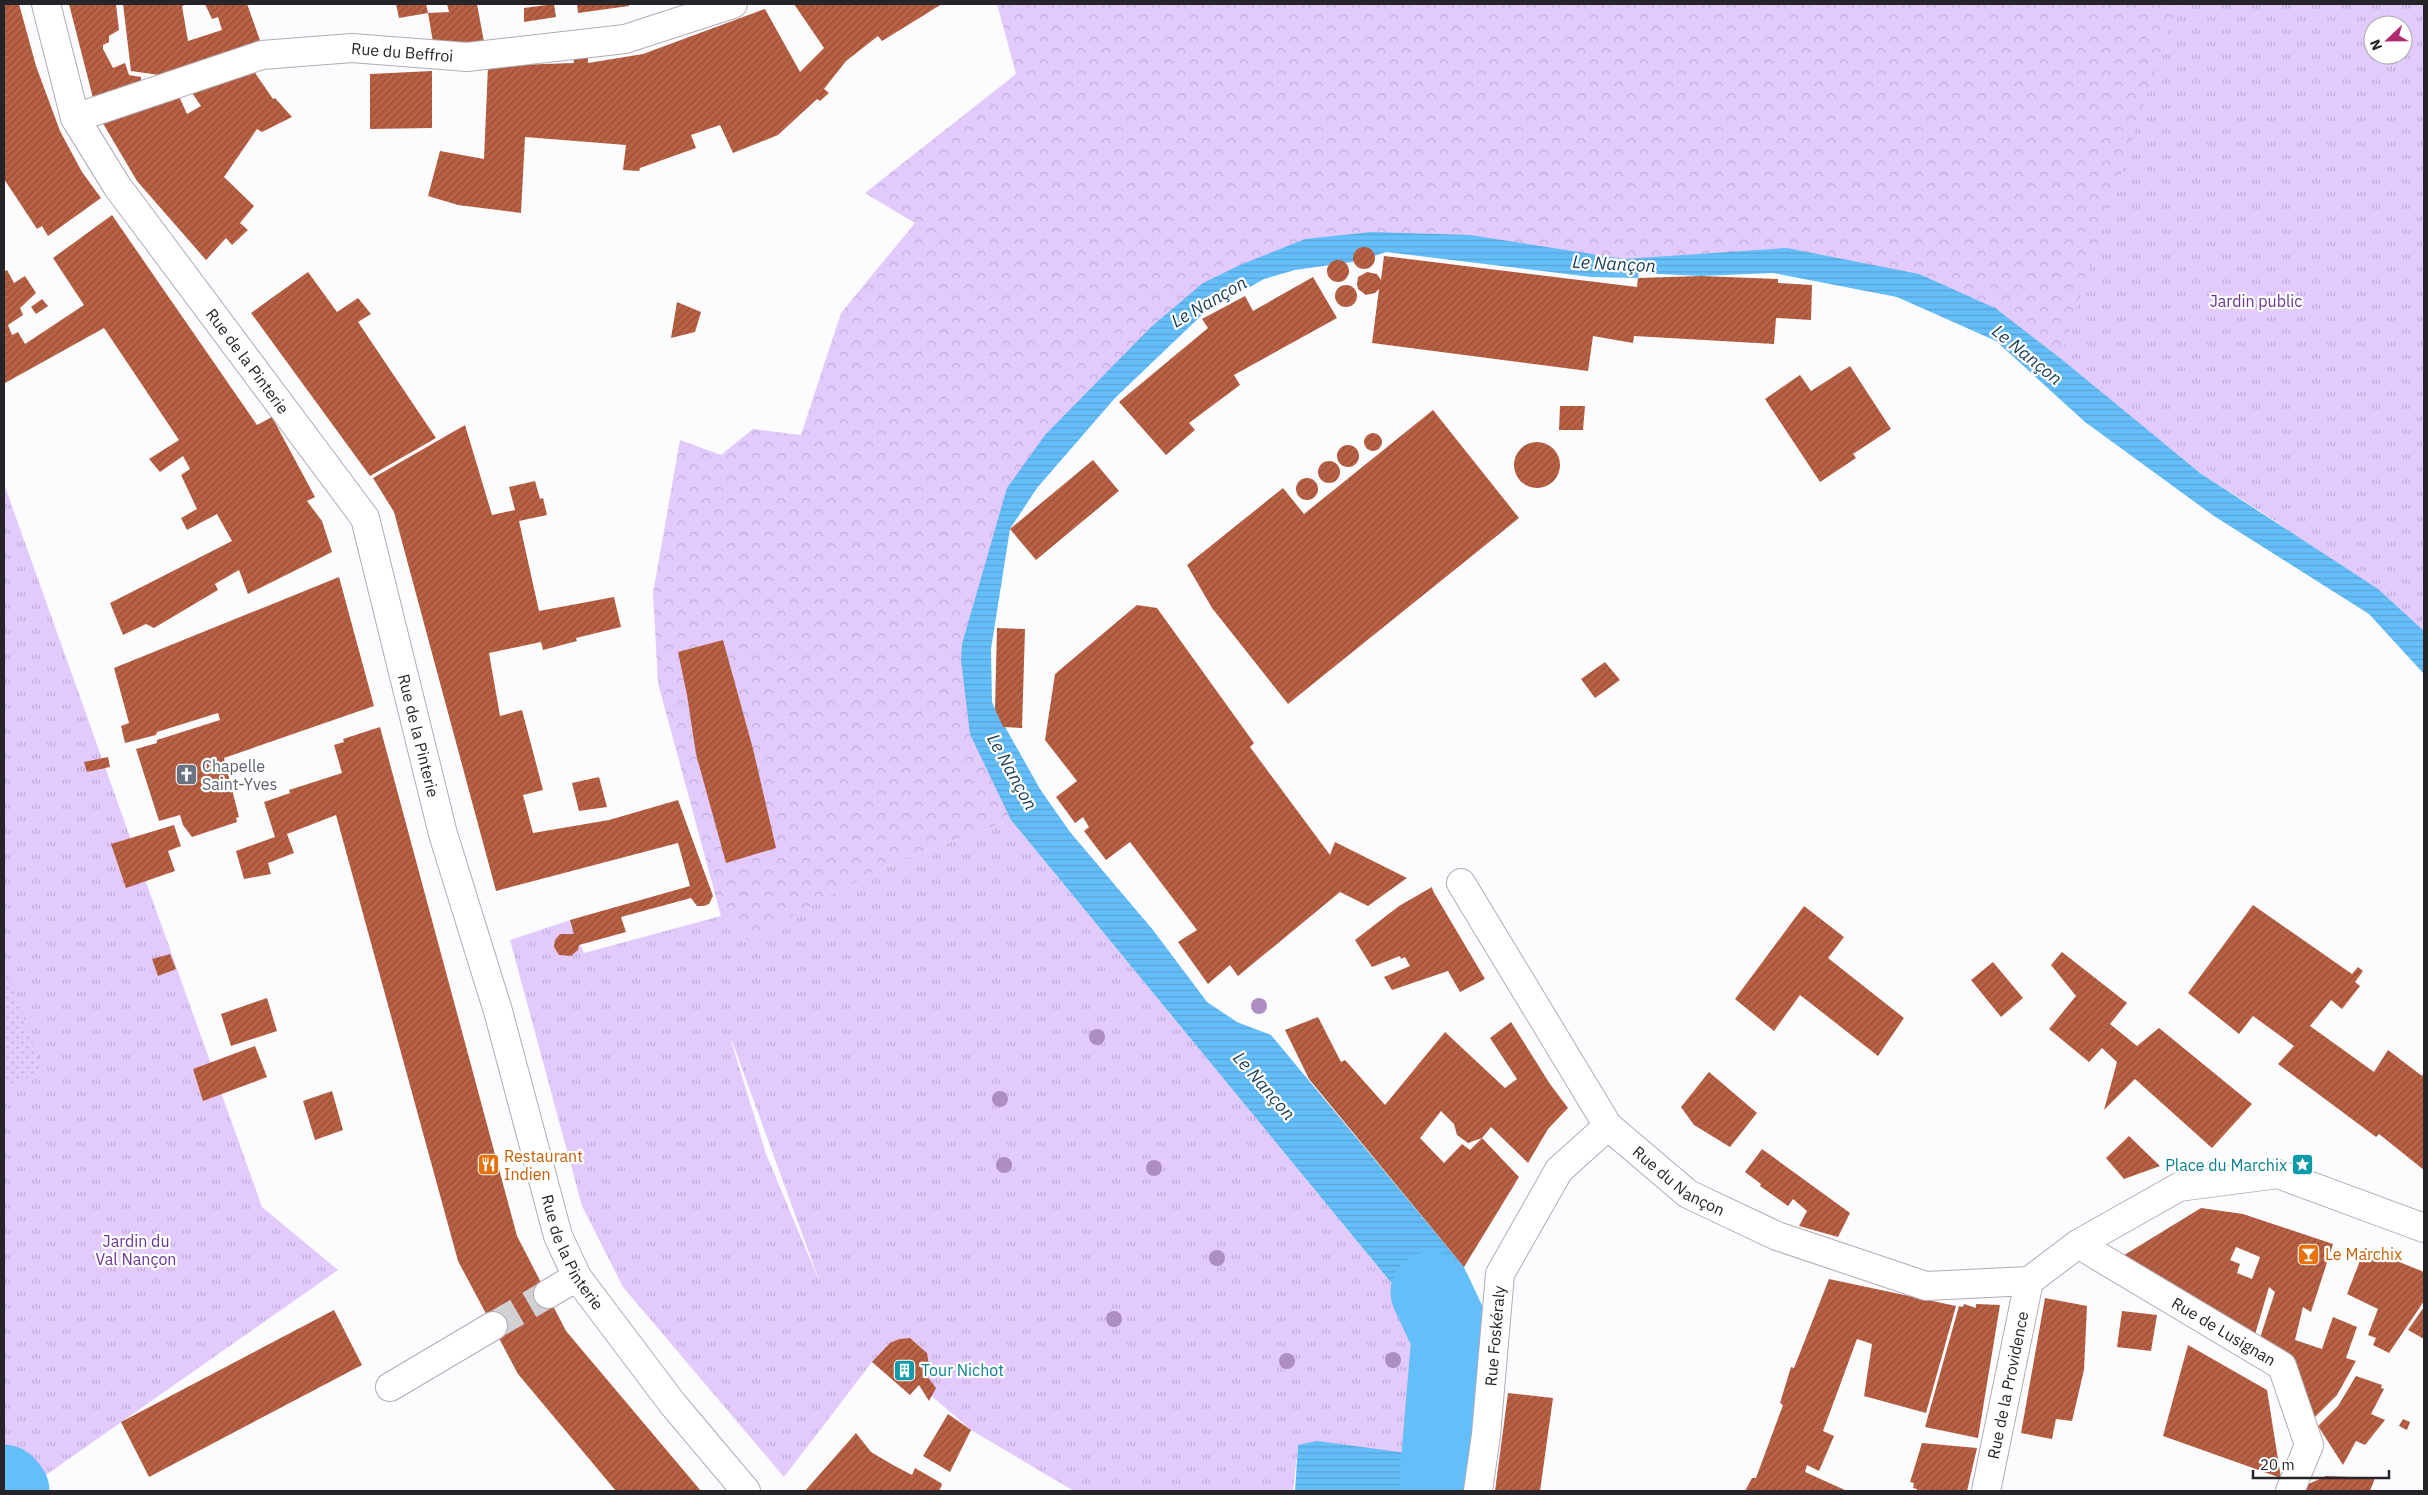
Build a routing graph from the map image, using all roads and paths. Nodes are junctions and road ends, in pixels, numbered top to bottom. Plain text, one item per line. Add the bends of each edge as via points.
1 (46, 4) edge
2 (733, 4) edge
3 (75, 118) junction
4 (1461, 883) dead end
5 (1608, 1126) junction
6 (2424, 1228) edge
7 (2078, 1244) junction
8 (577, 1277) junction
9 (2029, 1281) junction
10 (548, 1294) tunnel mouth
11 (493, 1326) tunnel mouth
12 (390, 1388) dead end
13 (746, 1491) edge
14 (1478, 1491) edge
15 (1986, 1491) edge
16 (2290, 1491) edge

1 - 3 street, Rue de la Pinterie
2 - 3 street, Rue du Beffroi via 625,40 467,58 352,48 262,55
3 - 8 street, Rue de la Pinterie via 117,186 365,518 443,834 498,1011 558,1236
4 - 5 street, Rue du Nançon
5 - 9 street, Rue du Nançon via 1688,1194 1778,1236 1926,1286
5 - 14 street, Rue Foskéraly via 1559,1170 1500,1274
6 - 7 street via 2278,1174 2179,1187
7 - 9 street
7 - 16 street, Rue de Lusignan via 2282,1366 2309,1445
8 - 10 street
8 - 13 street, Rue de la Pinterie via 672,1403
9 - 15 street, Rue de la Providence
11 - 12 street

